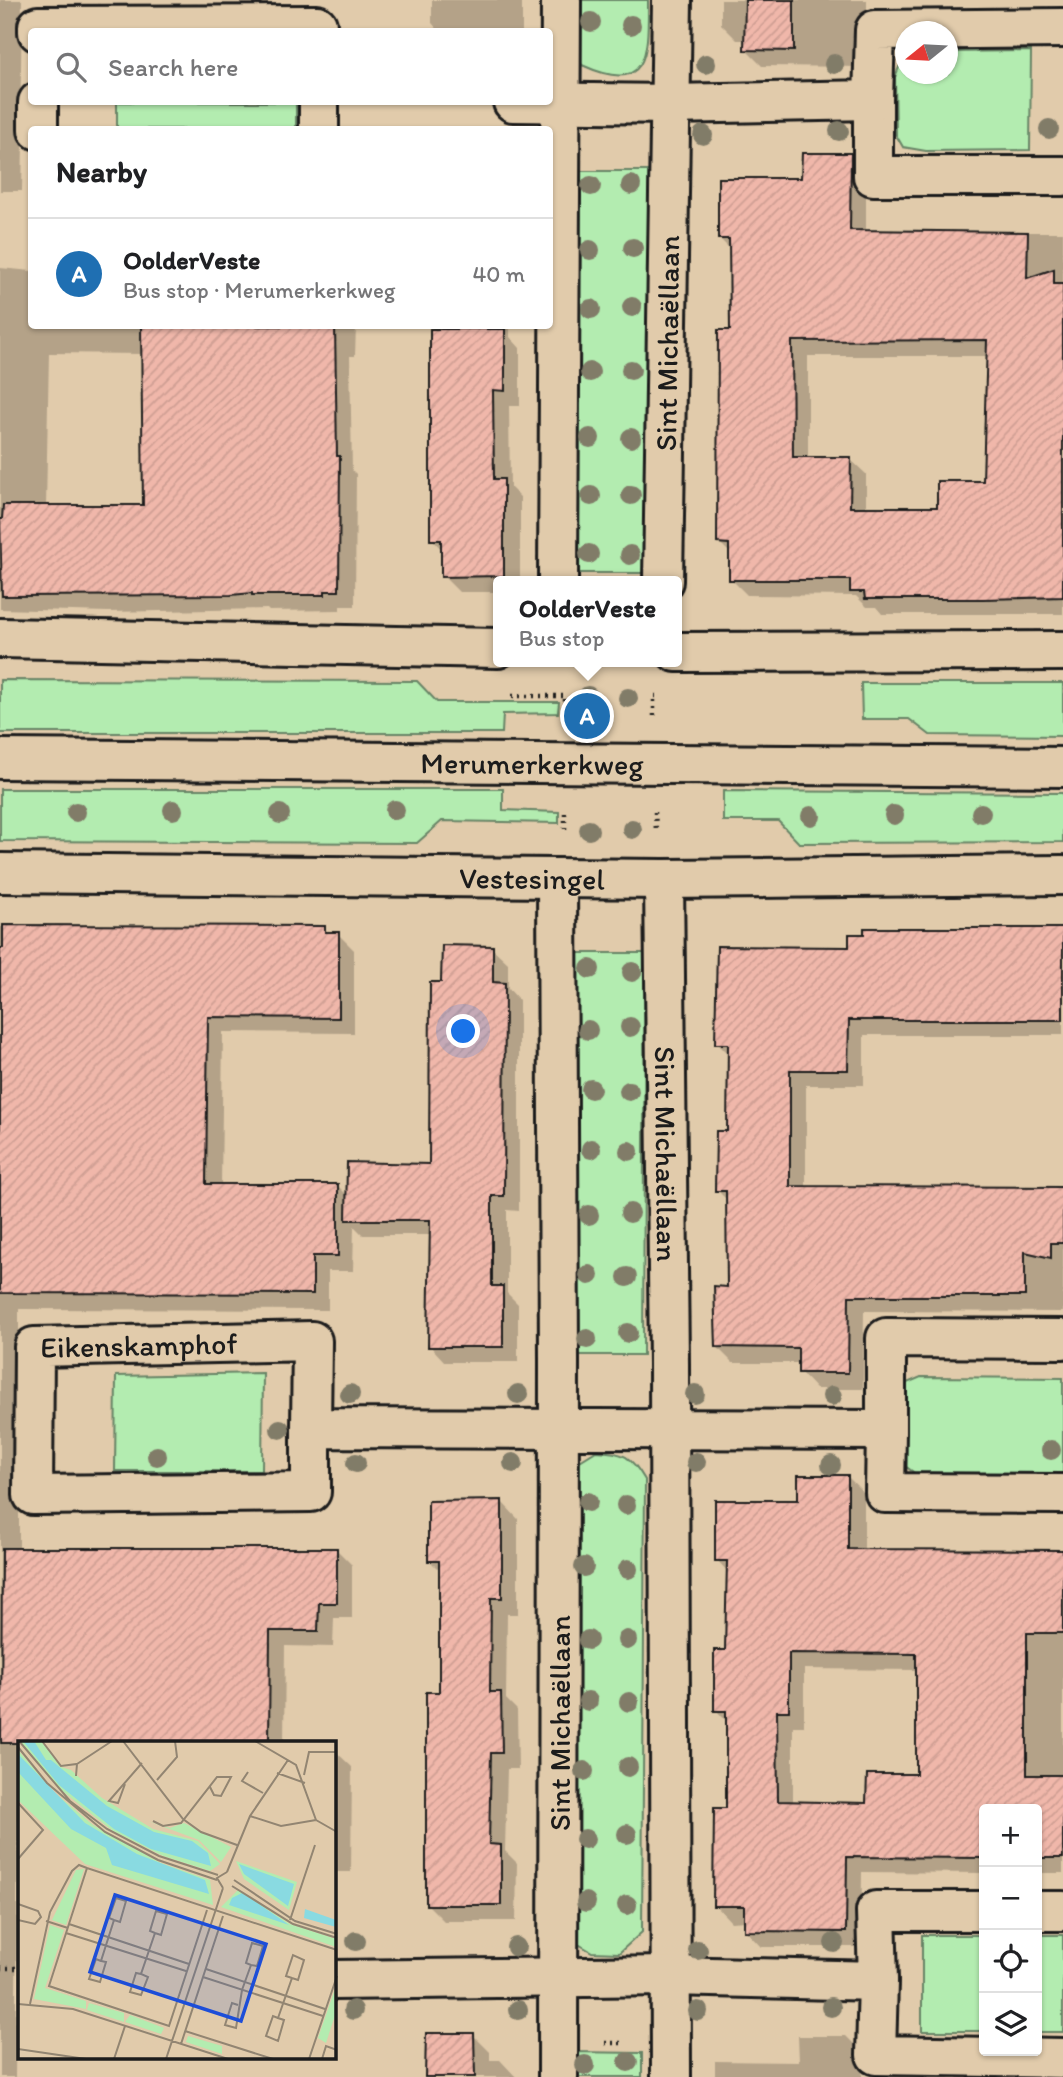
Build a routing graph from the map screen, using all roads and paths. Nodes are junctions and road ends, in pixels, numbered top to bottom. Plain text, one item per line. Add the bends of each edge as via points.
1 (561, 0) edge
2 (672, 0) edge
3 (38, 28) edge
4 (317, 28) edge
5 (1063, 28) edge
6 (873, 100) junction
7 (553, 103) edge
8 (561, 103) junction
9 (671, 104) junction
10 (38, 105) edge
11 (320, 105) edge
12 (38, 126) edge
13 (319, 126) edge
14 (1063, 176) edge
15 (558, 576) edge
16 (663, 576) edge
17 (0, 638) edge
18 (493, 648) edge
19 (1063, 651) edge
20 (682, 652) edge
21 (0, 759) edge
22 (1063, 767) edge
23 (0, 873) edge
24 (1063, 875) edge
25 (557, 878) junction
26 (664, 878) junction
27 (1063, 1339) edge
28 (311, 1428) junction
29 (559, 1429) junction
30 (669, 1430) junction
31 (886, 1430) junction
32 (1063, 1493) edge
33 (979, 1911) edge
34 (1042, 1911) edge
35 (1063, 1911) edge
36 (0, 1968) edge
37 (18, 1968) edge
38 (560, 1976) junction
39 (671, 1976) junction
40 (336, 1980) edge
41 (877, 1981) junction
42 (1063, 2058) edge
43 (558, 2059) edge
44 (671, 2061) edge

1 - 8 street
2 - 9 street, Sint Michaëllaan
3 - 4 street
5 - 6 street via 876,30
6 - 9 street
6 - 14 street via 873,176
7 - 8 street
8 - 9 street
8 - 15 street
9 - 16 street, Sint Michaëllaan
10 - 12 street
11 - 13 street
17 - 18 street
19 - 20 street
21 - 22 street, Merumerkerkweg
23 - 25 street, Vestesingel
24 - 26 street, Vestesingel
25 - 26 street, Vestesingel
25 - 29 street, Sint Michaëllaan
26 - 30 street, Sint Michaëllaan
27 - 31 street via 886,1338
28 - 28 street, Eikenskamphof via 311,1492 33,1495 34,1347 312,1341
28 - 29 street
29 - 30 street
29 - 38 street, Sint Michaëllaan
30 - 31 street
30 - 39 street, Sint Michaëllaan
31 - 32 street via 886,1493
33 - 41 street via 876,1911
34 - 35 street
36 - 37 path
38 - 39 street
38 - 40 street
38 - 43 street, Sint Michaëllaan
39 - 41 street
39 - 44 street, Sint Michaëllaan
41 - 42 street via 876,2055
43 - 44 path

